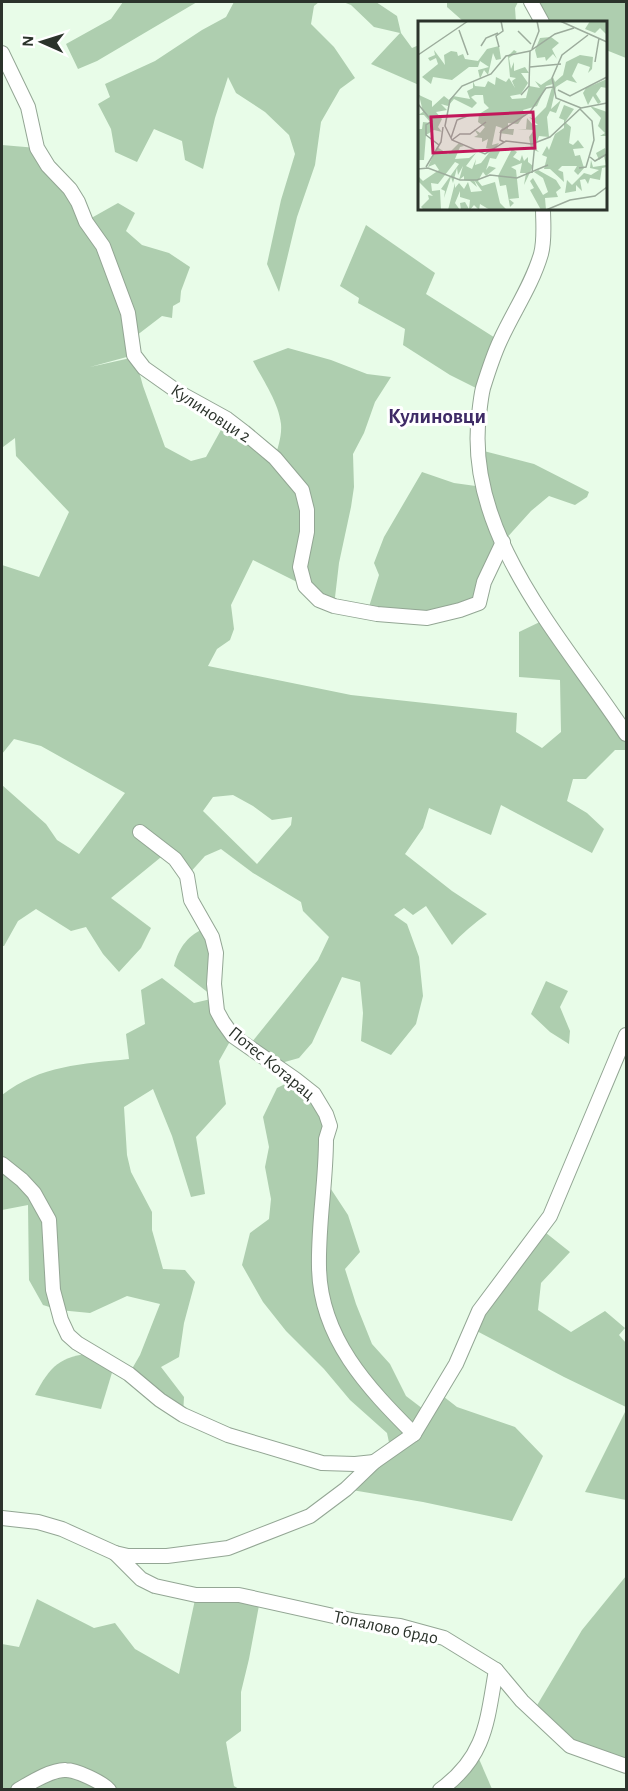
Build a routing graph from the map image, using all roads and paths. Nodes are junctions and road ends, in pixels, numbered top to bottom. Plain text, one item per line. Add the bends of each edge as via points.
1 (531, 2) edge
2 (541, 21) edge
3 (2, 53) edge
4 (543, 210) edge
5 (503, 542) junction
6 (627, 734) edge
7 (140, 832) dead end
8 (627, 1035) edge
9 (2, 1164) edge
10 (414, 1434) junction
11 (374, 1462) junction
12 (2, 1518) edge
13 (115, 1553) junction
14 (143, 1557) junction
15 (133, 1571) junction
16 (496, 1670) junction
17 (627, 1766) edge
18 (18, 1790) edge
19 (109, 1790) edge
20 (440, 1790) edge

1 - 2 street
3 - 5 street, Кулиновци 2 via 28,107 37,148 70,189 103,246 128,313 134,355 144,368 178,392 244,432 275,458 302,490 307,532 300,567 305,586 319,600 377,614 427,618 460,610 479,603 484,582
4 - 5 street via 542,252 500,341 482,391 477,448 487,505
5 - 6 street via 546,619
7 - 10 street, Потес Котарац via 175,860 187,876 190,900 212,936 217,1011 223,1022 233,1036 314,1094 326,1114 330,1125 319,1269 323,1302 353,1367
8 - 10 street via 550,1216 479,1311 456,1364
9 - 11 street via 34,1193 49,1220 53,1290 61,1320 77,1343 129,1374 183,1415 228,1435 321,1463
10 - 11 street, Топалово брдо
11 - 14 street, Топалово брдо via 346,1490 310,1516 228,1548
12 - 13 street, Топалово брдо via 62,1529
13 - 14 street, Топалово брдо
13 - 15 street, Топалово брдо
14 - 15 street
15 - 16 street, Топалово брдо via 155,1586 196,1595 239,1595 356,1621 400,1626 444,1638
16 - 17 street, Топалово брдо via 570,1746
16 - 20 street via 480,1744 462,1771
18 - 19 street via 38,1778 66,1770

